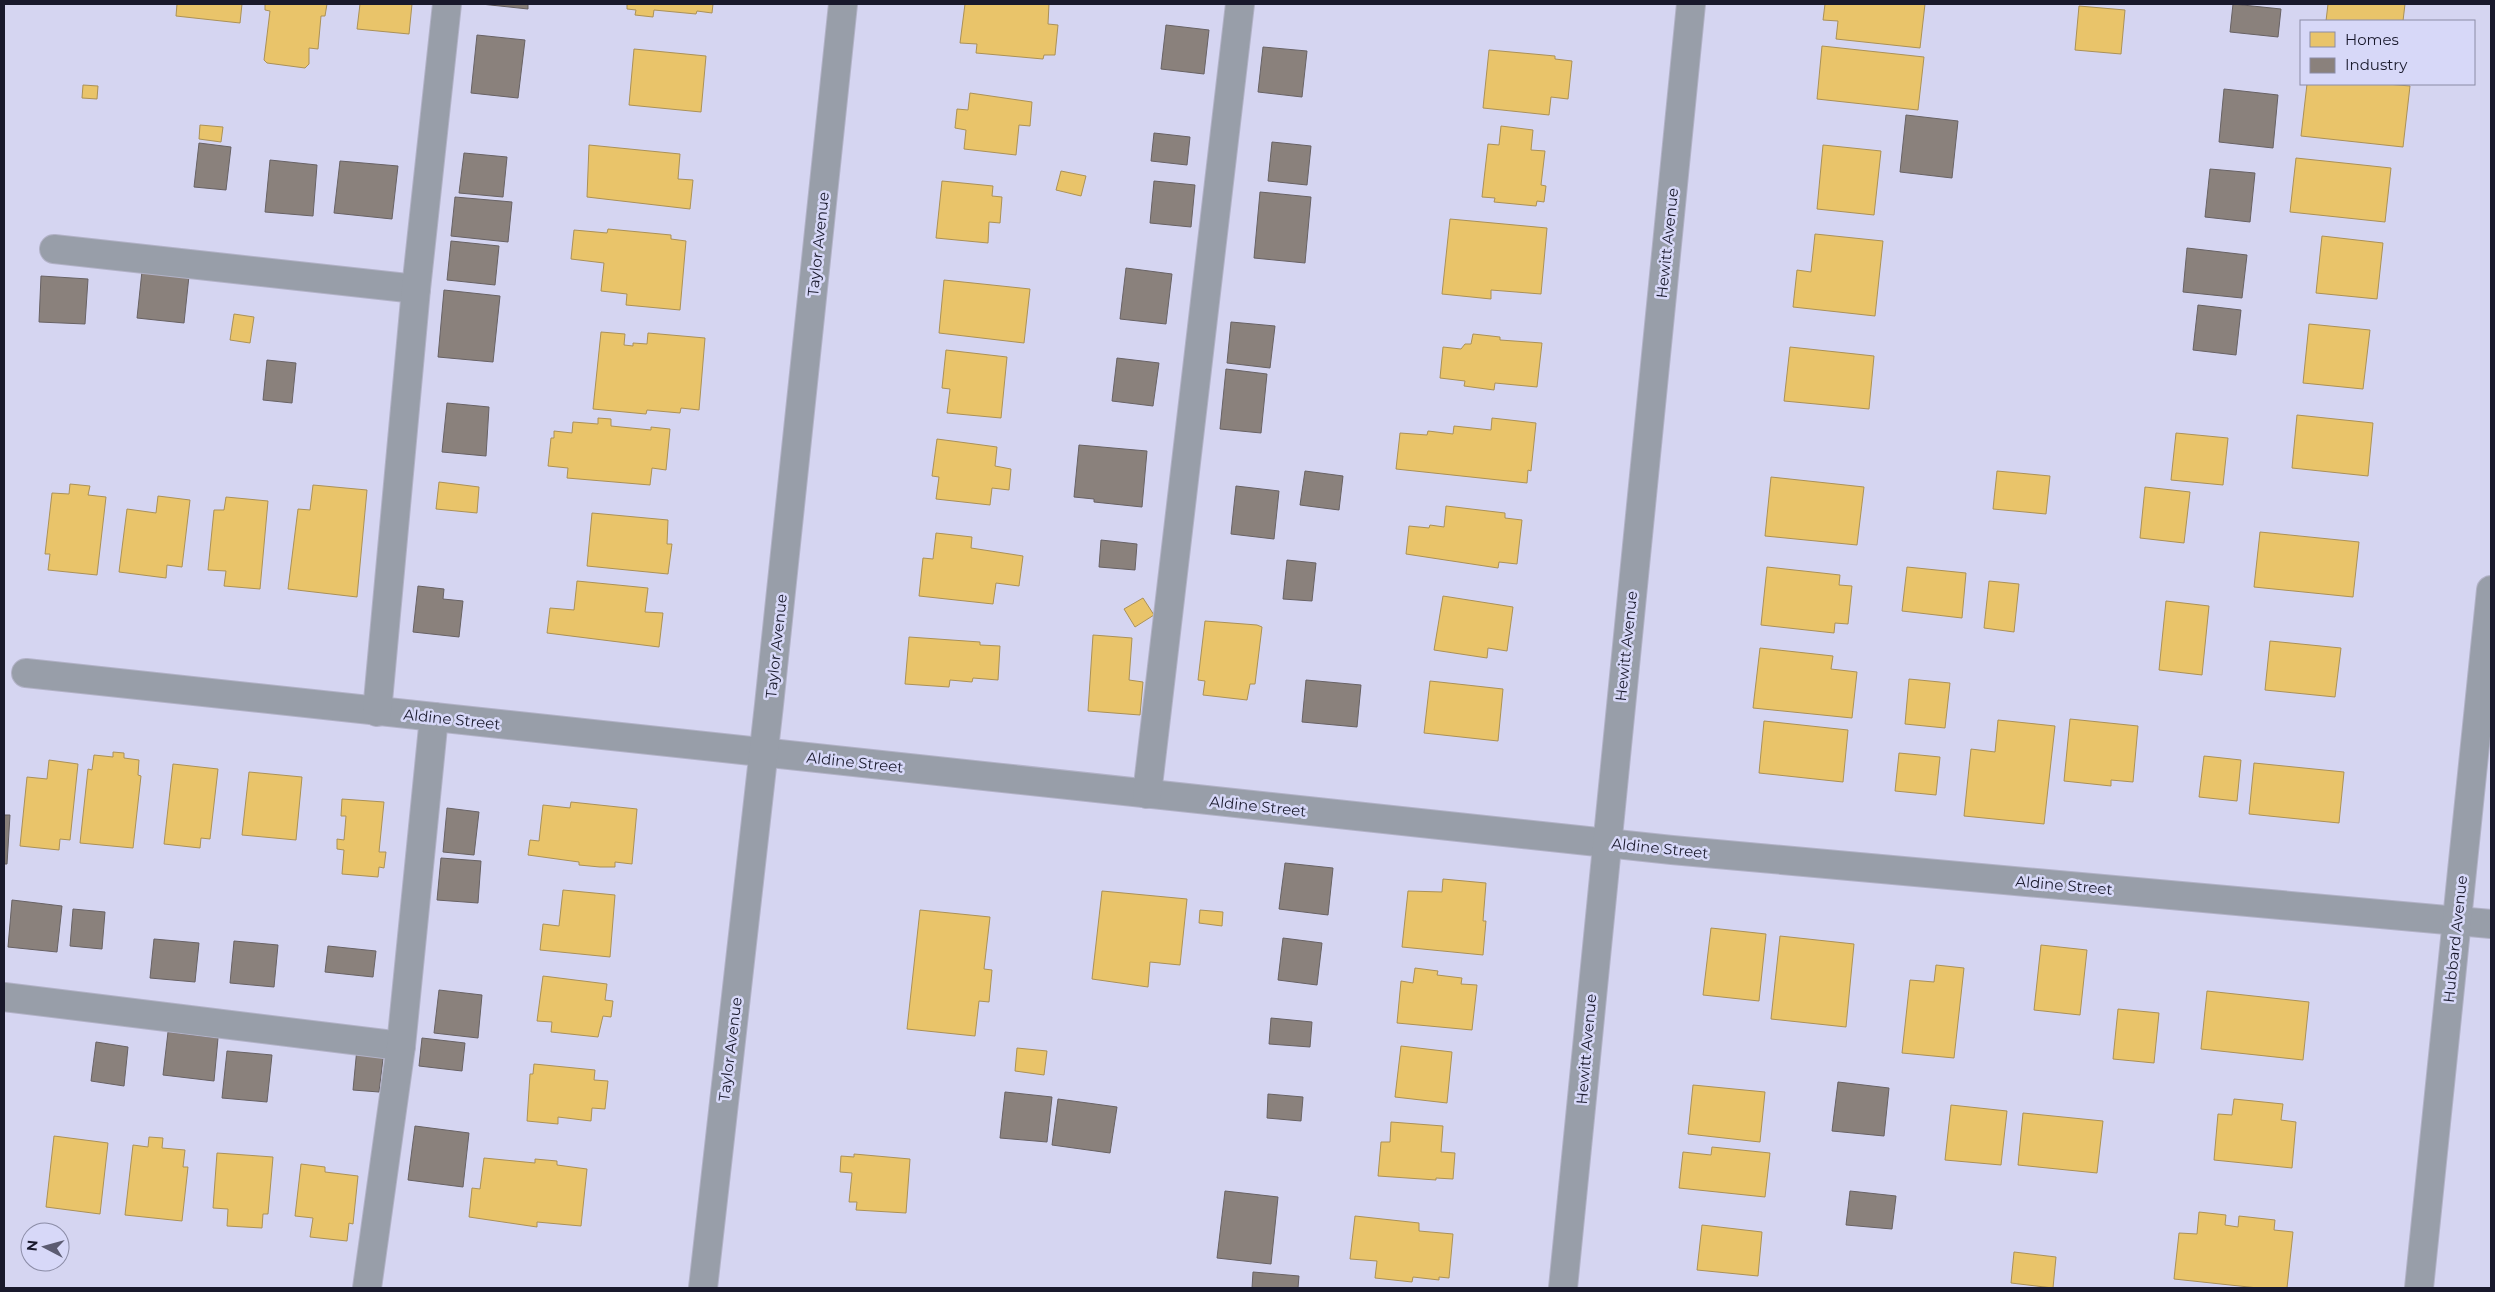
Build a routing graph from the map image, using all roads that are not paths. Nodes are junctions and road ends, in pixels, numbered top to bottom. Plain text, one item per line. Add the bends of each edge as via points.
1 (447, 4) edge
2 (843, 4) edge
3 (1240, 4) edge
4 (1691, 4) edge
5 (54, 249) dead end
6 (416, 289) junction
7 (2491, 590) edge
8 (26, 673) dead end
9 (377, 712) junction
10 (434, 717) junction
11 (764, 752) junction
12 (1147, 794) junction
13 (1606, 843) junction
14 (2456, 920) junction
15 (2491, 924) edge
16 (4, 997) edge
17 (401, 1046) junction
18 (367, 1288) edge
19 (703, 1288) edge
20 (1563, 1288) edge
21 (2419, 1288) edge

1 - 6 street
2 - 11 street, Taylor Avenue
3 - 12 street
4 - 13 street, Hewitt Avenue
5 - 6 street
6 - 9 street
7 - 14 street, Hubbard Avenue
8 - 9 street, Aldine Street
9 - 10 street, Aldine Street
10 - 11 street, Aldine Street
10 - 17 street
11 - 12 street, Aldine Street
11 - 19 street, Taylor Avenue
12 - 13 street, Aldine Street
13 - 14 street, Aldine Street
13 - 20 street, Hewitt Avenue
14 - 15 street, Aldine Street
14 - 21 street, Hubbard Avenue
16 - 17 street
17 - 18 street

